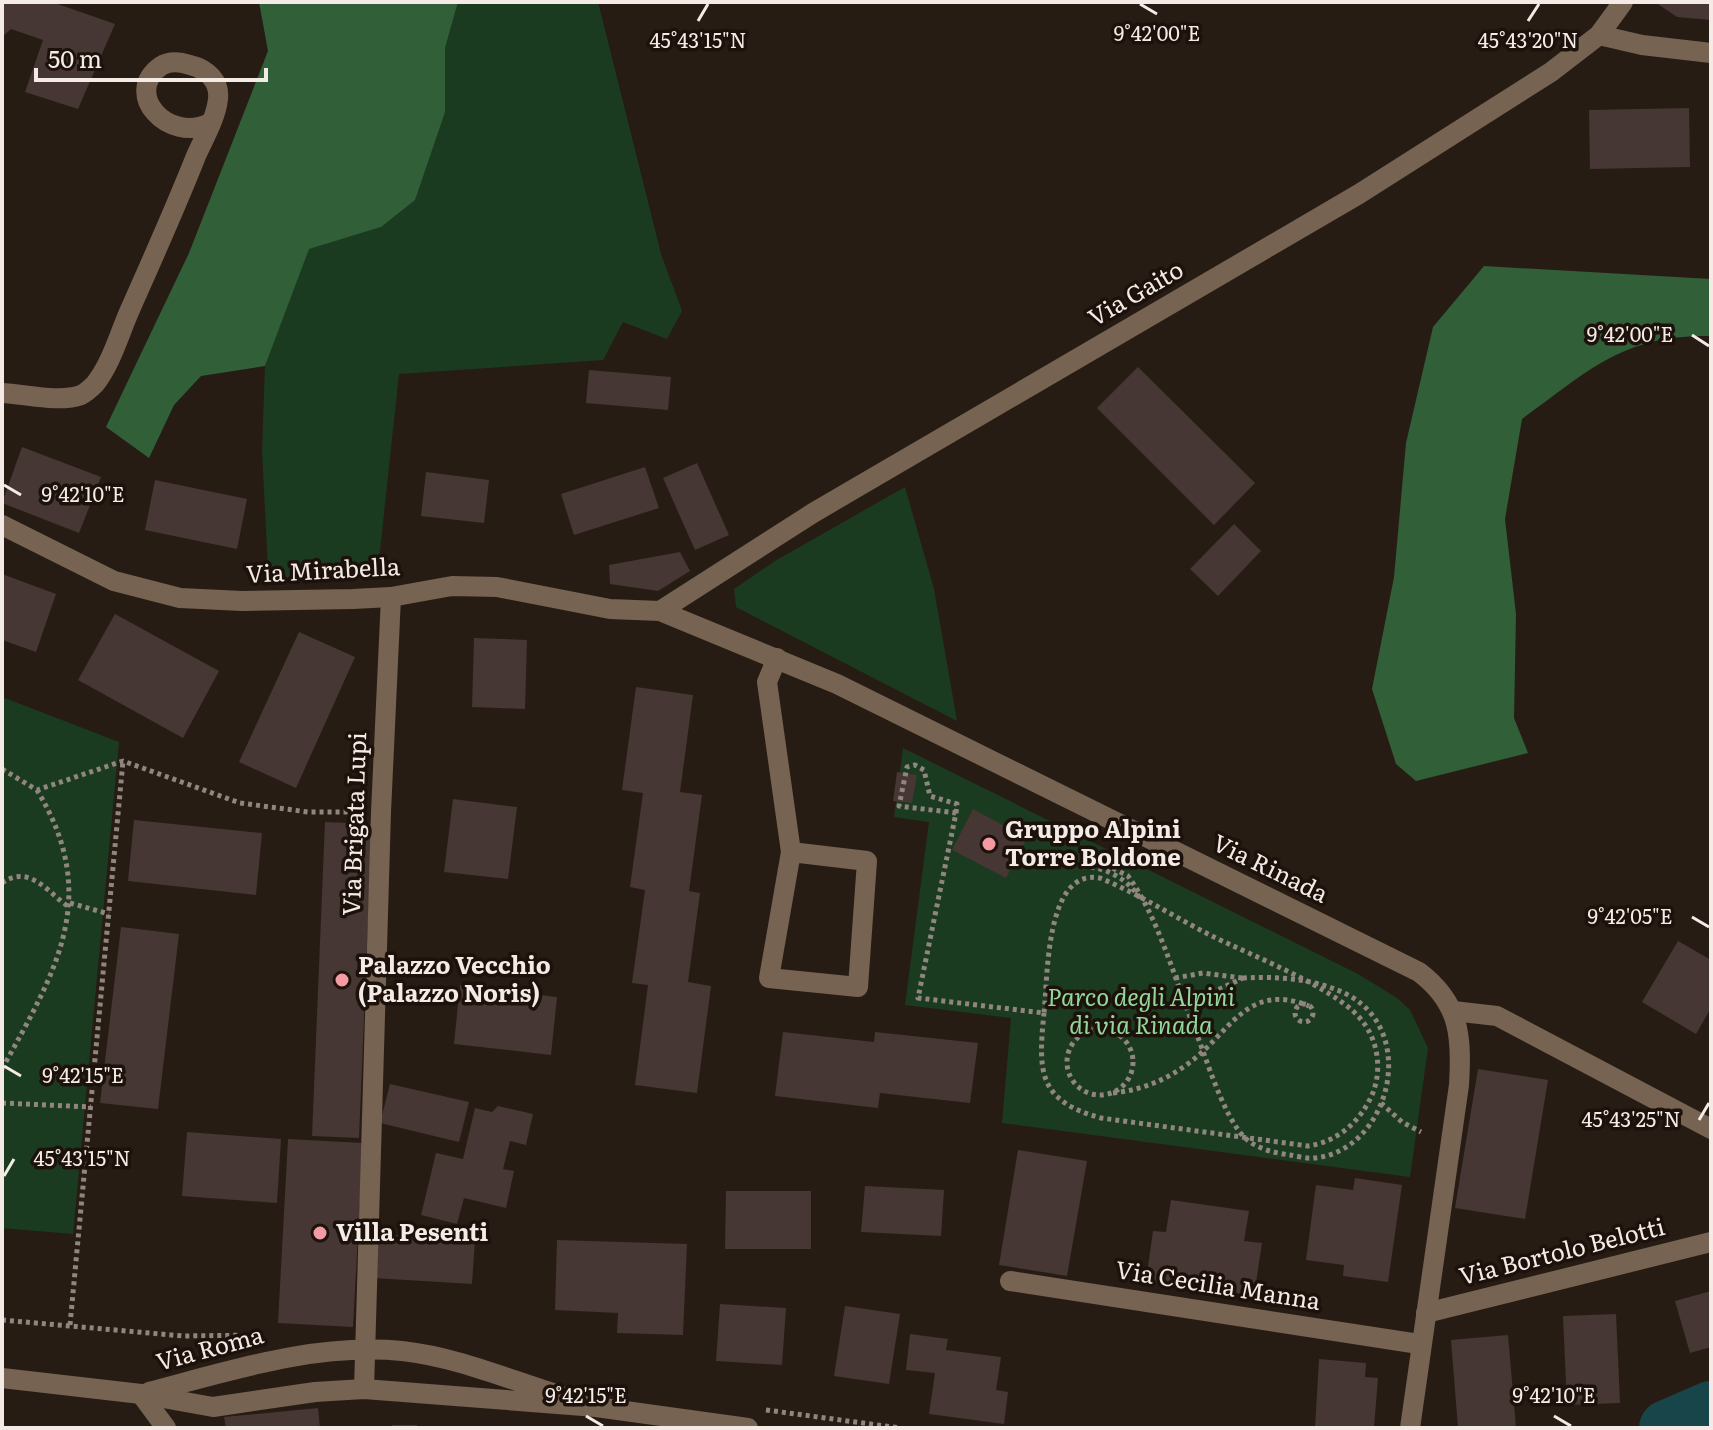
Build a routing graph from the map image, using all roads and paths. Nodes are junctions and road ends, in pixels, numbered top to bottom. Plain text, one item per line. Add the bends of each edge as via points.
1 (1623, 2) edge
2 (1599, 35) junction
3 (1711, 53) edge
4 (210, 123) dead end
5 (2, 393) edge
6 (2, 525) edge
7 (391, 597) junction
8 (660, 611) junction
9 (777, 658) junction
10 (123, 761) junction
11 (2, 769) edge
12 (37, 790) junction
13 (381, 812) junction
14 (956, 813) junction
15 (791, 852) junction
16 (2, 883) edge
17 (1141, 899) junction
18 (70, 905) junction
19 (109, 914) junction
20 (1175, 978) junction
21 (1243, 978) junction
22 (1303, 981) junction
23 (910, 997) dead end
24 (918, 998) junction
25 (1309, 1006) dead end
26 (1453, 1011) junction
27 (1044, 1013) junction
28 (1192, 1022) junction
29 (1203, 1051) junction
30 (2, 1069) edge
31 (1113, 1093) junction
32 (2, 1103) edge
33 (1381, 1103) junction
34 (91, 1107) junction
35 (1711, 1129) edge
36 (1421, 1132) dead end
37 (1244, 1137) junction
38 (1711, 1242) edge
39 (1010, 1281) dead end
40 (1426, 1313) junction
41 (70, 1325) dead end
42 (1419, 1344) junction
43 (363, 1349) junction
44 (2, 1378) edge
45 (364, 1389) junction
46 (141, 1394) junction
47 (596, 1407) junction
48 (166, 1428) edge
49 (748, 1428) edge
50 (1410, 1428) edge

1 - 2 street, Via Gaito
2 - 3 street
2 - 8 street, Via Gaito via 1551,72 1359,194 813,513
4 - 5 street via 95,383 82,395
6 - 7 street, Via Mirabella via 114,581 180,598
7 - 8 street, Via Mirabella via 452,586 497,587 610,609
7 - 13 street, Via Brigata Lupi
8 - 9 street, Via Rinada
9 - 15 street via 767,682
9 - 26 street, Via Rinada via 1419,972 1440,988
10 - 12 path
10 - 13 path via 240,803 308,812
10 - 19 path
11 - 12 path
12 - 18 path via 70,873
13 - 43 street, Via Brigata Lupi
14 - 14 path via 957,804 930,796 924,770 907,767 899,806
14 - 24 path
15 - 15 street via 867,861 858,987 769,978
16 - 18 path via 32,879
17 - 17 path via 1118,877 1081,867 1087,855 1128,876
17 - 20 path
17 - 22 path
17 - 27 path via 1091,877 1069,886 1056,913
18 - 19 path
18 - 30 path via 58,957
19 - 34 path
20 - 21 path via 1203,973
20 - 28 path
21 - 22 path
21 - 28 path via 1209,994
22 - 33 path via 1353,998 1378,1023 1391,1056
22 - 37 path via 1357,1014 1369,1029 1377,1056 1376,1086 1353,1123 1322,1144
23 - 24 path
24 - 27 path
25 - 29 path via 1261,1001 1232,1020
26 - 35 street via 1497,1016
26 - 40 street via 1460,1046 1459,1085
27 - 37 path via 1044,1078 1059,1100 1076,1111
28 - 29 path
29 - 31 path via 1148,1086
29 - 37 path
31 - 31 path via 1130,1078 1134,1055 1122,1035 1090,1029 1072,1043 1069,1074 1083,1090
32 - 34 path
33 - 36 path
33 - 37 path via 1353,1140 1314,1158 1268,1150
34 - 41 path
38 - 40 street, Via Bortolo Belotti
39 - 42 street, Via Cecilia Manna
40 - 42 street
42 - 50 street
43 - 45 street, Via Brigata Lupi
43 - 46 street, Via Roma via 299,1353
43 - 47 street, Via Roma via 451,1360
44 - 46 street
45 - 46 street, Via Roma via 213,1407
45 - 47 street, Via Roma
46 - 48 street
47 - 49 street, Via Roma

